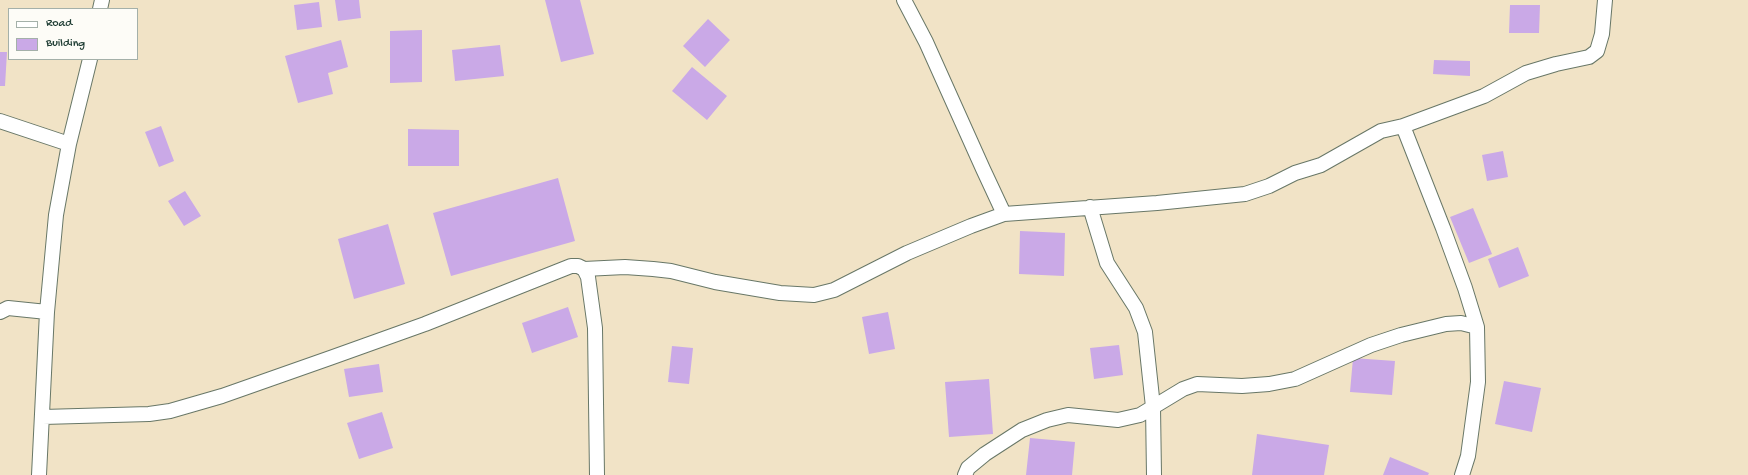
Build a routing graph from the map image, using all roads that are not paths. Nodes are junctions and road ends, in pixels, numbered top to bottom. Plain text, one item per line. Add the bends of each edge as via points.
1 (904, 0) edge
2 (1606, 0) edge
3 (90, 60) edge
4 (0, 121) edge
5 (1403, 126) junction
6 (69, 144) junction
7 (1090, 207) junction
8 (1004, 214) junction
9 (584, 269) junction
10 (0, 312) edge
11 (47, 312) junction
12 (1477, 327) junction
13 (1153, 407) junction
14 (43, 417) junction
15 (39, 475) edge
16 (598, 475) edge
17 (965, 475) edge
18 (1154, 475) edge
19 (1462, 475) edge

1 - 8 street via 926,42
2 - 5 street via 1599,45 1590,57 1526,73 1484,96
3 - 6 street
4 - 6 street
5 - 7 street via 1381,131 1321,165 1245,194
5 - 12 street via 1446,236
6 - 11 street via 56,215
7 - 8 street
7 - 13 street via 1107,262 1136,308 1145,332
8 - 9 street via 907,253 834,290 814,294 780,293 653,269
9 - 14 street via 578,266 562,269 337,356 222,396 170,411 149,414
9 - 16 street via 588,276 595,328
10 - 11 street via 8,308
11 - 14 street
12 - 13 street via 1461,323 1446,324 1401,334 1295,379 1242,386 1197,384 1183,389
12 - 19 street via 1478,382 1468,456
13 - 17 street via 1140,414 1118,420 1068,415 1047,420 1022,430 985,454 968,468
13 - 18 street
14 - 15 street

